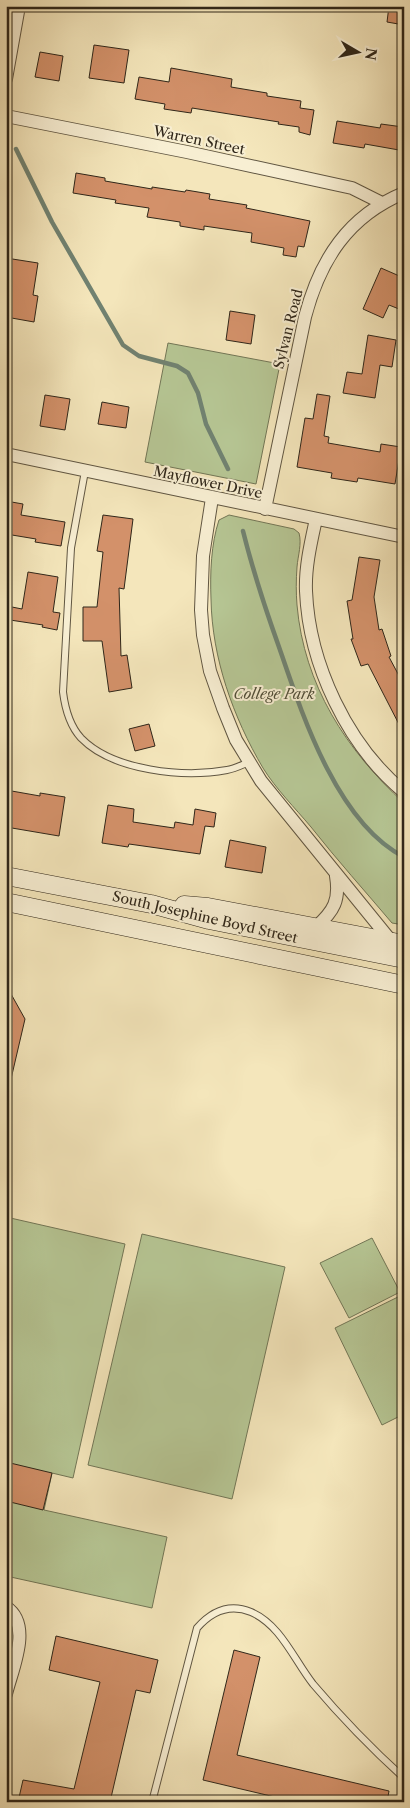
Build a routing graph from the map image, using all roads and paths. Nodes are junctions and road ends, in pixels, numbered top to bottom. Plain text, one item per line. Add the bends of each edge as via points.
1 (20, 6) edge
2 (6, 79) edge
3 (6, 116) edge
4 (404, 193) edge
5 (382, 203) junction
6 (6, 454) edge
7 (85, 471) junction
8 (212, 498) junction
9 (265, 509) junction
10 (316, 519) junction
11 (404, 537) edge
12 (249, 762) junction
13 (404, 792) edge
14 (6, 876) edge
15 (336, 876) junction
16 (6, 902) edge
17 (151, 904) junction
18 (316, 927) junction
19 (397, 943) edge
20 (404, 959) edge
21 (404, 985) edge
22 (6, 1607) edge
23 (6, 1694) edge
24 (404, 1778) edge
25 (152, 1802) edge

1 - 2 street
3 - 5 street, Warren Street via 352,188
4 - 5 street, Sylvan Road
5 - 9 street, Sylvan Road via 347,231 324,265 310,295
6 - 7 street, Mayflower Drive
7 - 8 street, Mayflower Drive
7 - 12 lane via 71,548 63,692 74,727 98,752 121,763 161,770 213,772 230,770
8 - 9 street, Mayflower Drive
8 - 12 street via 202,556 203,635 222,708
9 - 10 street, Mayflower Drive
10 - 11 street, Mayflower Drive
10 - 13 street via 306,589 313,644 322,672 348,727 373,761
12 - 15 street via 277,803 328,862
14 - 17 main road, South Josephine Boyd Street
15 - 18 street via 338,889 333,909
15 - 19 street
16 - 21 main road, South Josephine Boyd Street
17 - 18 main road via 208,907
17 - 20 main road, South Josephine Boyd Street via 209,920
18 - 19 main road
22 - 23 street via 14,1613 20,1630
24 - 25 lane via 312,1682 290,1648 270,1626 251,1612 226,1609 213,1613 197,1628

